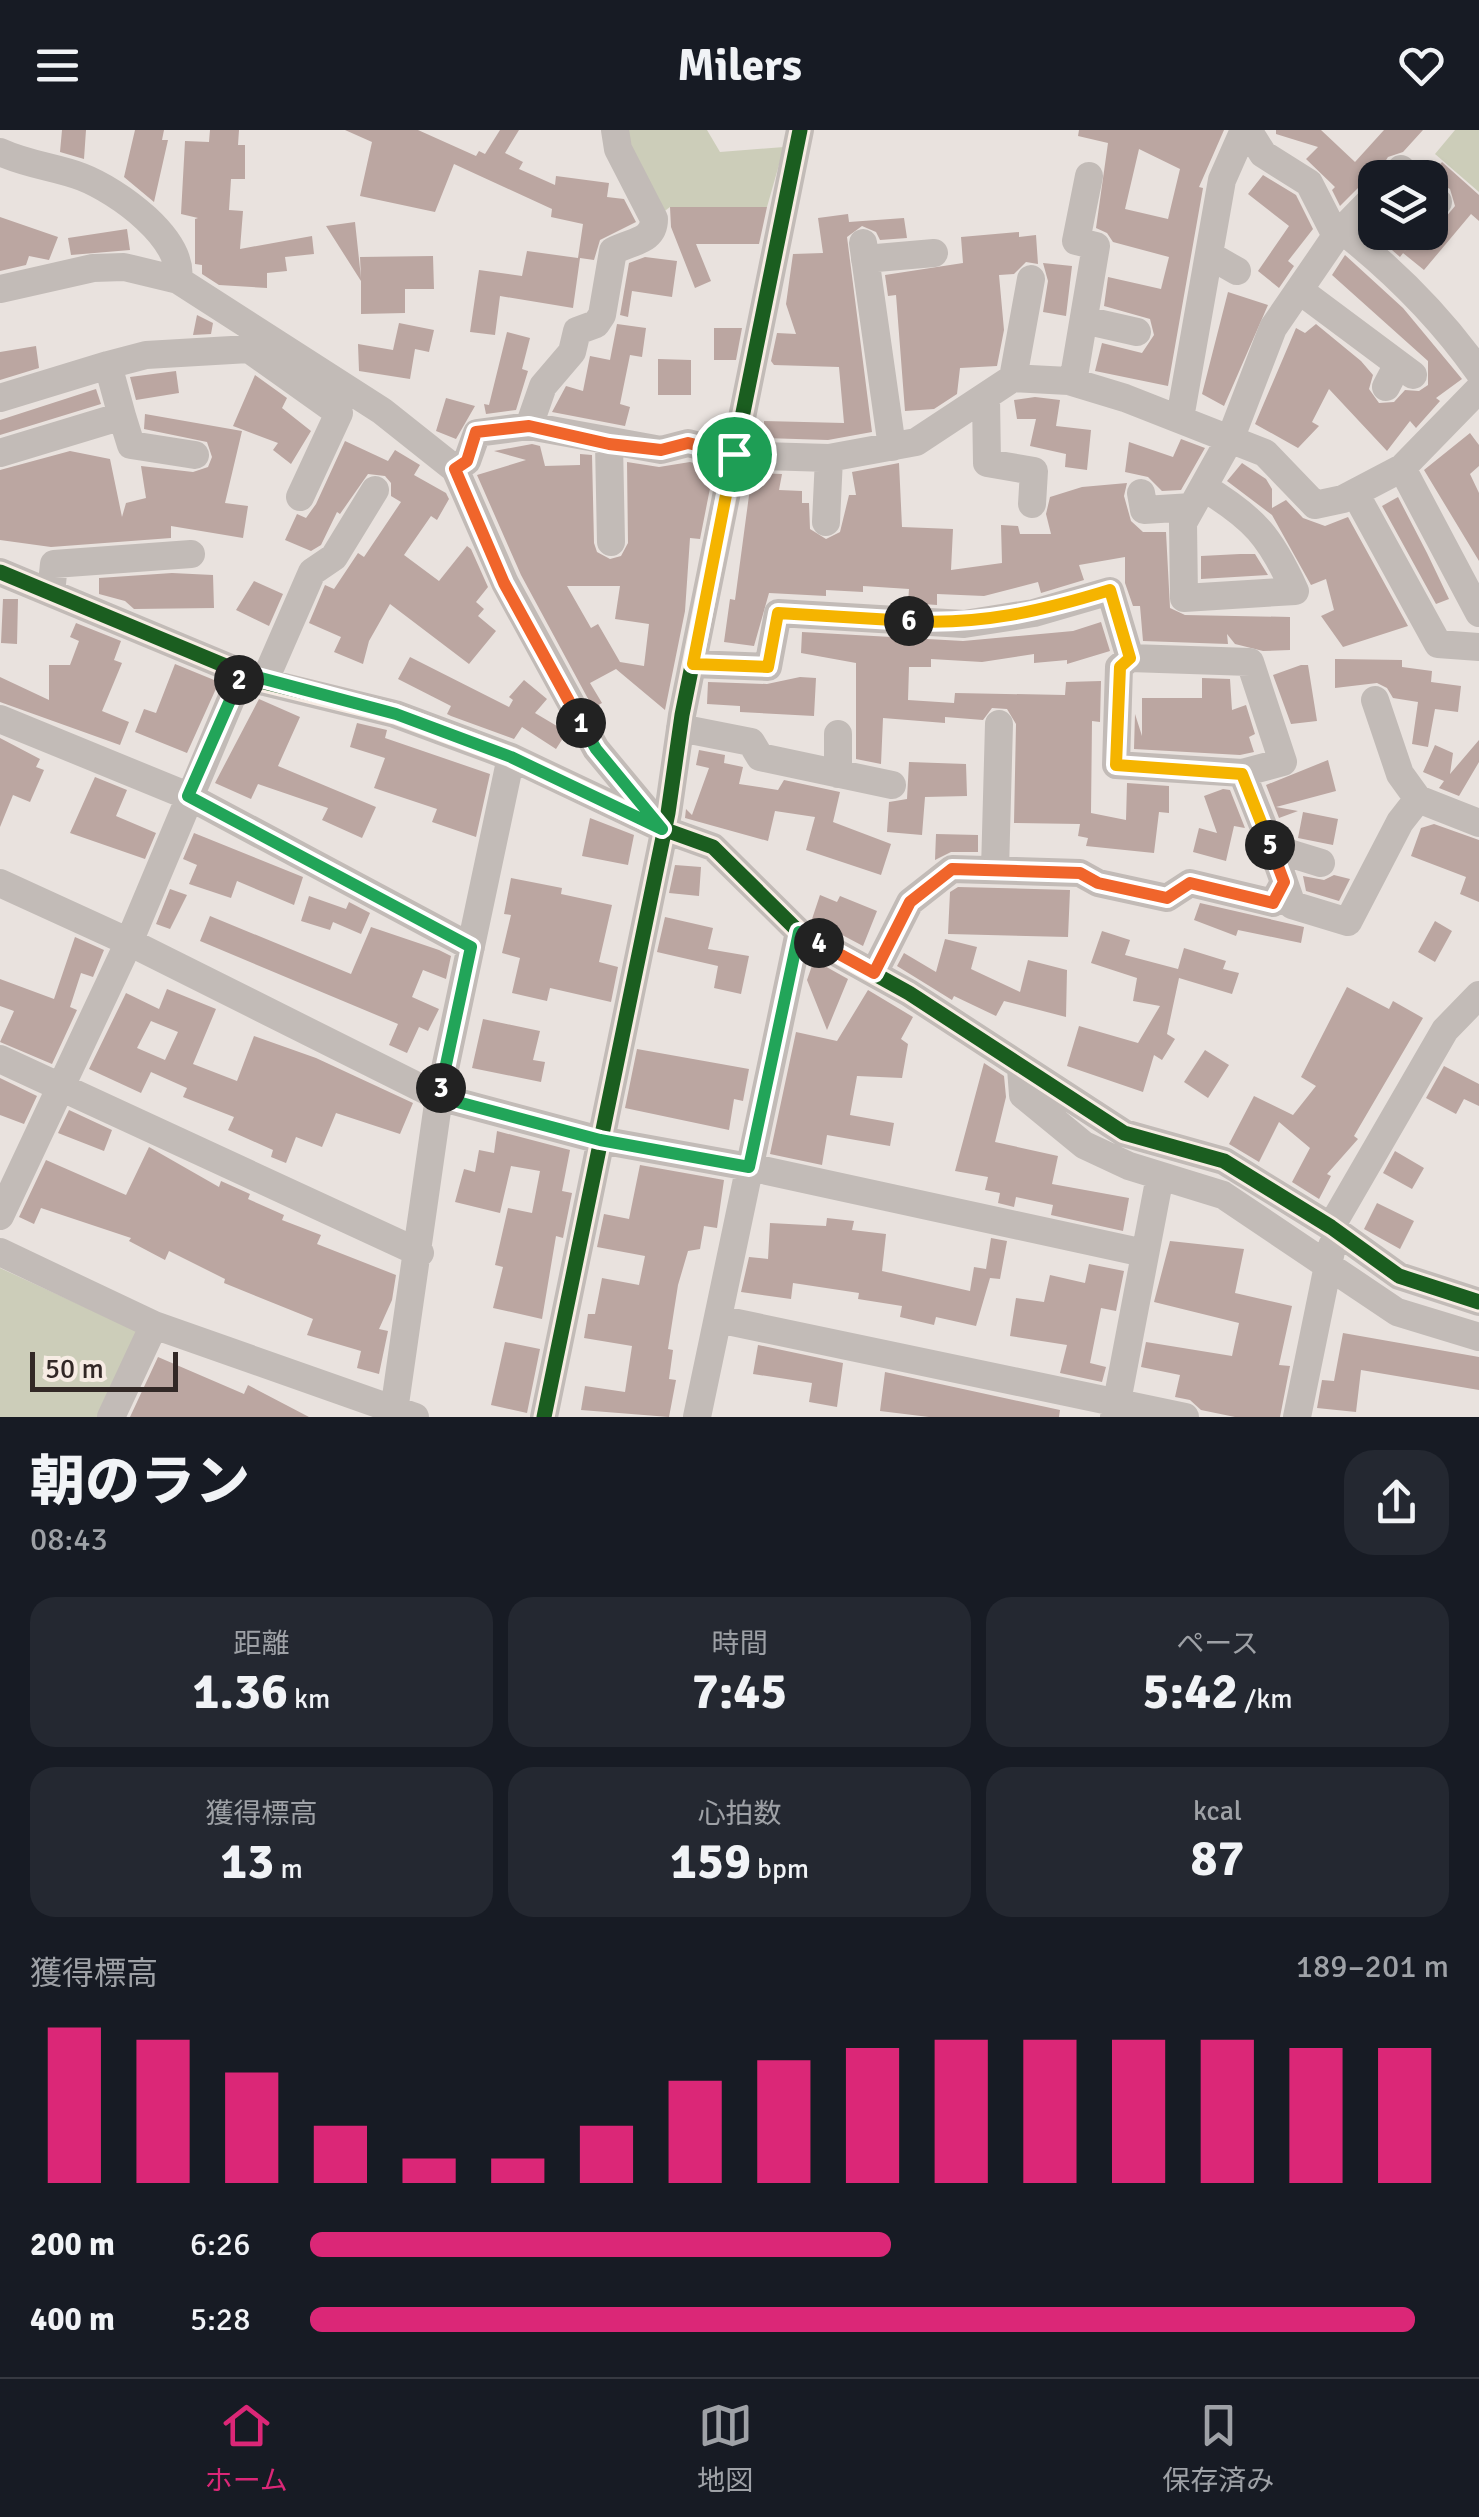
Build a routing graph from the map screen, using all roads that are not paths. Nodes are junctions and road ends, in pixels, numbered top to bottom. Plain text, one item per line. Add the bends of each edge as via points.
1 (615, 130) edge
2 (800, 130) edge
3 (1246, 130) edge
4 (0, 152) edge
5 (1089, 176) dead end
6 (1358, 213) edge
7 (1339, 233) junction
8 (934, 253) dead end
9 (1209, 255) junction
10 (1237, 271) dead end
11 (1030, 279) dead end
12 (178, 280) junction
13 (0, 288) edge
14 (1299, 290) junction
15 (1084, 320) junction
16 (1136, 332) dead end
17 (253, 341) junction
18 (108, 365) junction
19 (1479, 372) edge
20 (1399, 376) dead end
21 (1013, 378) junction
22 (1073, 382) junction
23 (1479, 388) edge
24 (0, 398) edge
25 (986, 398) junction
26 (122, 416) junction
27 (1180, 418) junction
28 (529, 426) junction
29 (1231, 436) junction
30 (609, 444) junction
31 (892, 447) junction
32 (0, 454) edge
33 (734, 454) junction
34 (195, 455) dead end
35 (829, 458) junction
36 (1402, 468) junction
37 (455, 469) junction
38 (376, 490) dead end
39 (1141, 493) dead end
40 (1356, 493) junction
41 (300, 497) dead end
42 (1198, 497) junction
43 (1032, 504) dead end
44 (826, 522) dead end
45 (611, 542) dead end
46 (182, 548) dead end
47 (0, 572) edge
48 (52, 594) junction
49 (1479, 613) edge
50 (1479, 648) edge
51 (1130, 658) junction
52 (693, 664) junction
53 (254, 678) junction
54 (1375, 700) dead end
55 (0, 719) edge
56 (999, 724) dead end
57 (680, 728) junction
58 (838, 734) dead end
59 (511, 757) junction
60 (838, 774) junction
61 (1242, 774) junction
62 (892, 785) dead end
63 (188, 796) junction
64 (1418, 799) junction
65 (1479, 823) edge
66 (662, 829) junction
67 (1272, 848) junction
68 (1321, 862) dead end
69 (995, 870) junction
70 (1284, 882) junction
71 (0, 883) edge
72 (799, 932) junction
73 (129, 942) junction
74 (471, 947) junction
75 (874, 973) junction
76 (1479, 995) edge
77 (0, 1059) edge
78 (1021, 1068) junction
79 (58, 1087) junction
80 (439, 1097) junction
81 (600, 1140) junction
82 (749, 1167) junction
83 (1160, 1176) junction
84 (0, 1216) edge
85 (1334, 1228) junction
86 (0, 1252) edge
87 (420, 1252) junction
88 (1144, 1253) junction
89 (1328, 1262) junction
90 (1479, 1302) edge
91 (718, 1319) junction
92 (154, 1325) junction
93 (1479, 1337) edge
94 (1116, 1410) edge
95 (404, 1414) edge
96 (111, 1417) edge
97 (544, 1417) edge
98 (698, 1417) edge
99 (1185, 1417) edge
100 (1297, 1417) edge

1 - 28 street via 654,229 614,251 602,315 577,331 572,352 544,386
2 - 33 street
3 - 7 street via 1263,154 1309,183
3 - 9 street via 1222,180
4 - 12 street via 82,177 161,229 180,268
5 - 15 street via 1076,241 1096,246
6 - 7 street
7 - 14 street
7 - 19 street via 1384,263
8 - 31 street via 864,251
9 - 10 street
9 - 27 street
11 - 21 street
12 - 13 street via 124,267 93,268
12 - 17 street
14 - 20 street
14 - 29 street via 1273,328
15 - 16 street
15 - 22 street
17 - 18 street
17 - 37 street via 382,411
17 - 41 street via 338,412
18 - 24 street
18 - 26 street
21 - 22 street
21 - 25 street
22 - 27 street
23 - 36 street
25 - 31 street via 916,442
25 - 43 street via 988,463 1034,471
26 - 32 street
26 - 34 street via 131,445
27 - 29 street
28 - 30 street
28 - 37 street via 476,432 467,461
29 - 40 street via 1265,453 1315,505
29 - 42 street
30 - 33 street via 661,450 688,443
30 - 45 street
31 - 35 street
33 - 35 street
33 - 52 street
35 - 44 street
36 - 40 street
36 - 49 street
37 - 66 street via 504,583 596,749
38 - 53 street via 334,557 312,572
39 - 42 street via 1144,510
40 - 50 street via 1438,644
42 - 42 street via 1183,523 1184,598 1295,590 1274,544 1247,514
46 - 48 street via 92,553 54,564
47 - 48 street
48 - 53 street
51 - 52 street via 1110,590 1034,613 964,624 778,613 768,667
51 - 61 street via 1120,667 1116,774
51 - 61 street via 1250,662 1283,762
52 - 57 street
53 - 59 street via 396,714
53 - 63 street
54 - 64 street via 1400,774
55 - 63 street
56 - 69 street
57 - 60 street via 751,742 760,757
57 - 66 street
58 - 60 street
59 - 66 street
59 - 74 street
60 - 62 street
61 - 67 street
63 - 73 street
63 - 74 street
64 - 65 street
64 - 70 street via 1348,922 1292,905
66 - 72 street via 713,847
66 - 81 street
67 - 68 street
67 - 70 street
69 - 70 street via 1080,873 1167,898 1190,883 1273,903
69 - 75 street via 952,869 910,902
71 - 73 street
72 - 75 street
72 - 82 street
73 - 79 street
73 - 80 street
74 - 80 street
75 - 78 street
76 - 85 street via 1445,1030
77 - 79 street
78 - 83 street via 1023,1095 1084,1145
78 - 85 street via 1124,1133 1224,1161
79 - 84 street
79 - 87 street
80 - 81 street
80 - 87 street
81 - 82 street
81 - 97 street
82 - 88 street
82 - 91 street
83 - 88 street
83 - 89 street via 1223,1195
85 - 89 street
85 - 90 street via 1399,1276
86 - 92 street
87 - 95 street
88 - 94 street
89 - 93 street via 1397,1312
89 - 100 street
91 - 94 street
91 - 98 street
92 - 95 street
92 - 96 street
94 - 99 street

